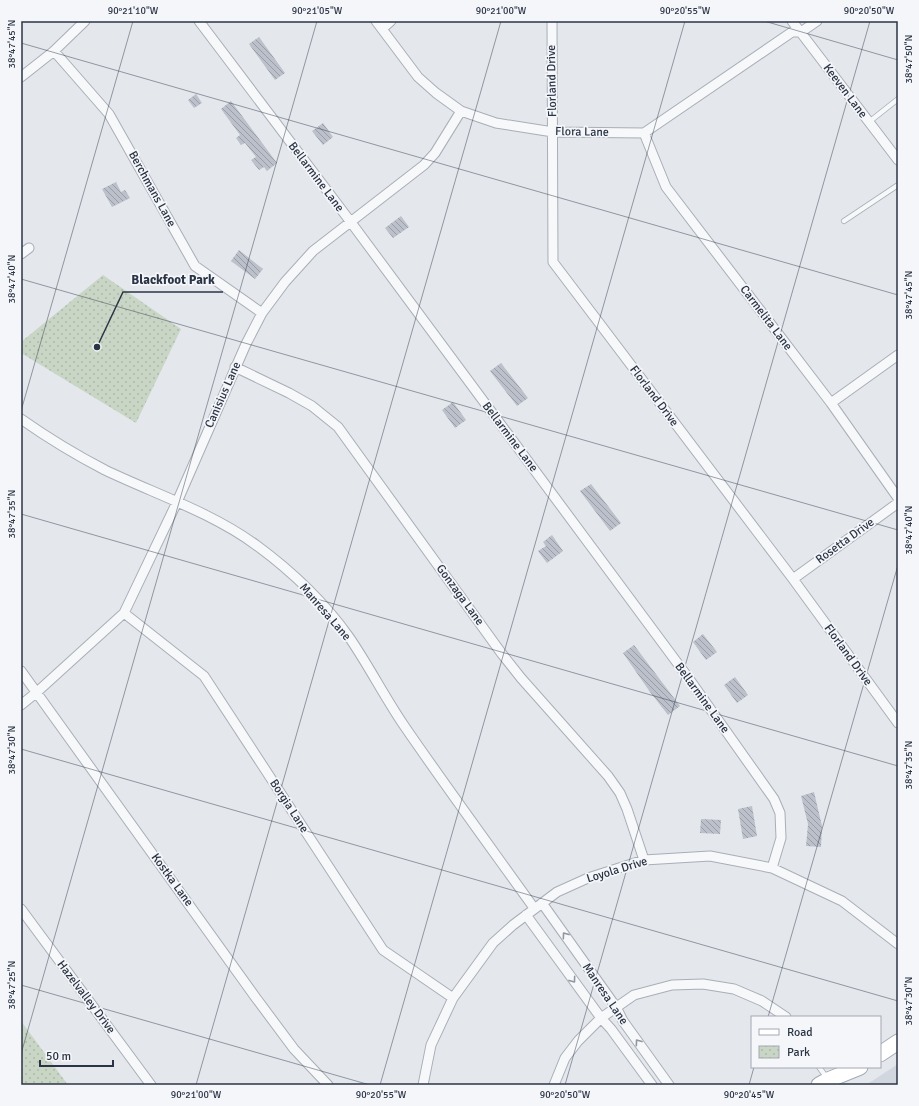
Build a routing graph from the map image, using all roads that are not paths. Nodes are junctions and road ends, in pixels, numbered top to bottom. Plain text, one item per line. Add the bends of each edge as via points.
1 (85, 21) edge
2 (199, 21) edge
3 (376, 21) edge
4 (392, 21) edge
5 (552, 21) edge
6 (792, 21) edge
7 (817, 21) edge
8 (382, 29) junction
9 (801, 32) junction
10 (54, 51) junction
11 (21, 77) edge
12 (898, 99) edge
13 (461, 111) junction
14 (869, 122) junction
15 (553, 132) junction
16 (644, 133) junction
17 (898, 160) edge
18 (898, 185) edge
19 (350, 221) junction
20 (844, 221) dead end
21 (29, 248) dead end
22 (21, 254) edge
23 (262, 313) junction
24 (898, 355) edge
25 (235, 367) junction
26 (831, 404) junction
27 (21, 419) edge
28 (898, 498) edge
29 (177, 502) junction
30 (898, 503) edge
31 (793, 579) junction
32 (124, 613) junction
33 (21, 671) edge
34 (37, 692) junction
35 (21, 705) edge
36 (898, 723) edge
37 (644, 860) junction
38 (772, 868) junction
39 (538, 906) junction
40 (21, 909) edge
41 (526, 915) junction
42 (898, 944) edge
43 (453, 998) junction
44 (616, 1007) junction
45 (784, 1016) edge
46 (601, 1018) junction
47 (898, 1042) edge
48 (881, 1053) edge
49 (650, 1059) junction
50 (639, 1067) junction
51 (820, 1068) edge
52 (858, 1068) edge
53 (829, 1083) edge
54 (151, 1085) edge
55 (328, 1085) edge
56 (423, 1085) edge
57 (554, 1085) edge
58 (652, 1085) edge
59 (668, 1085) edge

1 - 10 street
2 - 19 street, Bellarmine Lane
3 - 8 street, Flora Lane
4 - 8 street
5 - 15 street, Florland Drive
6 - 9 street, Keeven Lane
7 - 9 street
8 - 13 street, Flora Lane via 418,77
9 - 14 street, Keeven Lane
9 - 16 street via 792,32
10 - 11 street
10 - 23 street, Berchmans Lane via 109,114 195,266
12 - 14 lane
13 - 15 street, Flora Lane via 496,123
13 - 19 street, Canisius Lane via 435,153 424,165
14 - 17 street, Keeven Lane
15 - 16 street, Flora Lane
15 - 31 street, Florland Drive via 553,262
16 - 26 street, Carmelita Lane via 666,187
18 - 20 lane
19 - 23 street, Canisius Lane via 313,251
19 - 38 street, Bellarmine Lane via 687,676 774,799 780,813 780,838
21 - 22 street
23 - 25 street, Canisius Lane
24 - 26 street
25 - 29 street, Canisius Lane
25 - 37 street, Gonzaga Lane via 312,406 338,427 502,654 608,776 627,809
26 - 28 street, Carmelita Lane
27 - 29 street, Manresa Lane via 50,440 104,469
29 - 32 street, Canisius Lane
29 - 39 street, Manresa Lane via 227,526 254,544 280,563 316,597 348,636 442,781
30 - 31 street, Rosetta Drive
31 - 36 street, Florland Drive
32 - 34 street, Canisius Lane
32 - 43 street, Borgia Lane via 204,676 383,950
33 - 34 street, Kostka Lane
34 - 35 street, Canisius Lane
34 - 55 street, Kostka Lane via 256,998 294,1049
37 - 38 street, Loyola Drive via 710,856
37 - 39 street, Loyola Drive via 588,878 558,892
38 - 42 street, Loyola Drive via 842,900
39 - 41 street, Loyola Drive
44 -> 39 street, Manresa Lane
40 - 54 street, Hazelvalley Drive
41 - 43 street, Loyola Drive via 493,943
41 -> 46 street, Manresa Lane
43 - 56 street, Loyola Drive via 432,1045
44 - 45 street via 634,995 672,985 703,984 734,989 762,1001
44 - 46 street
49 -> 44 street, Manresa Lane
46 - 50 street, Manresa Lane
46 - 57 street via 565,1058
47 - 48 main road
49 - 50 lane
49 - 59 street, Manresa Lane
50 - 58 street, Manresa Lane
51 - 53 lane
52 - 53 main road

